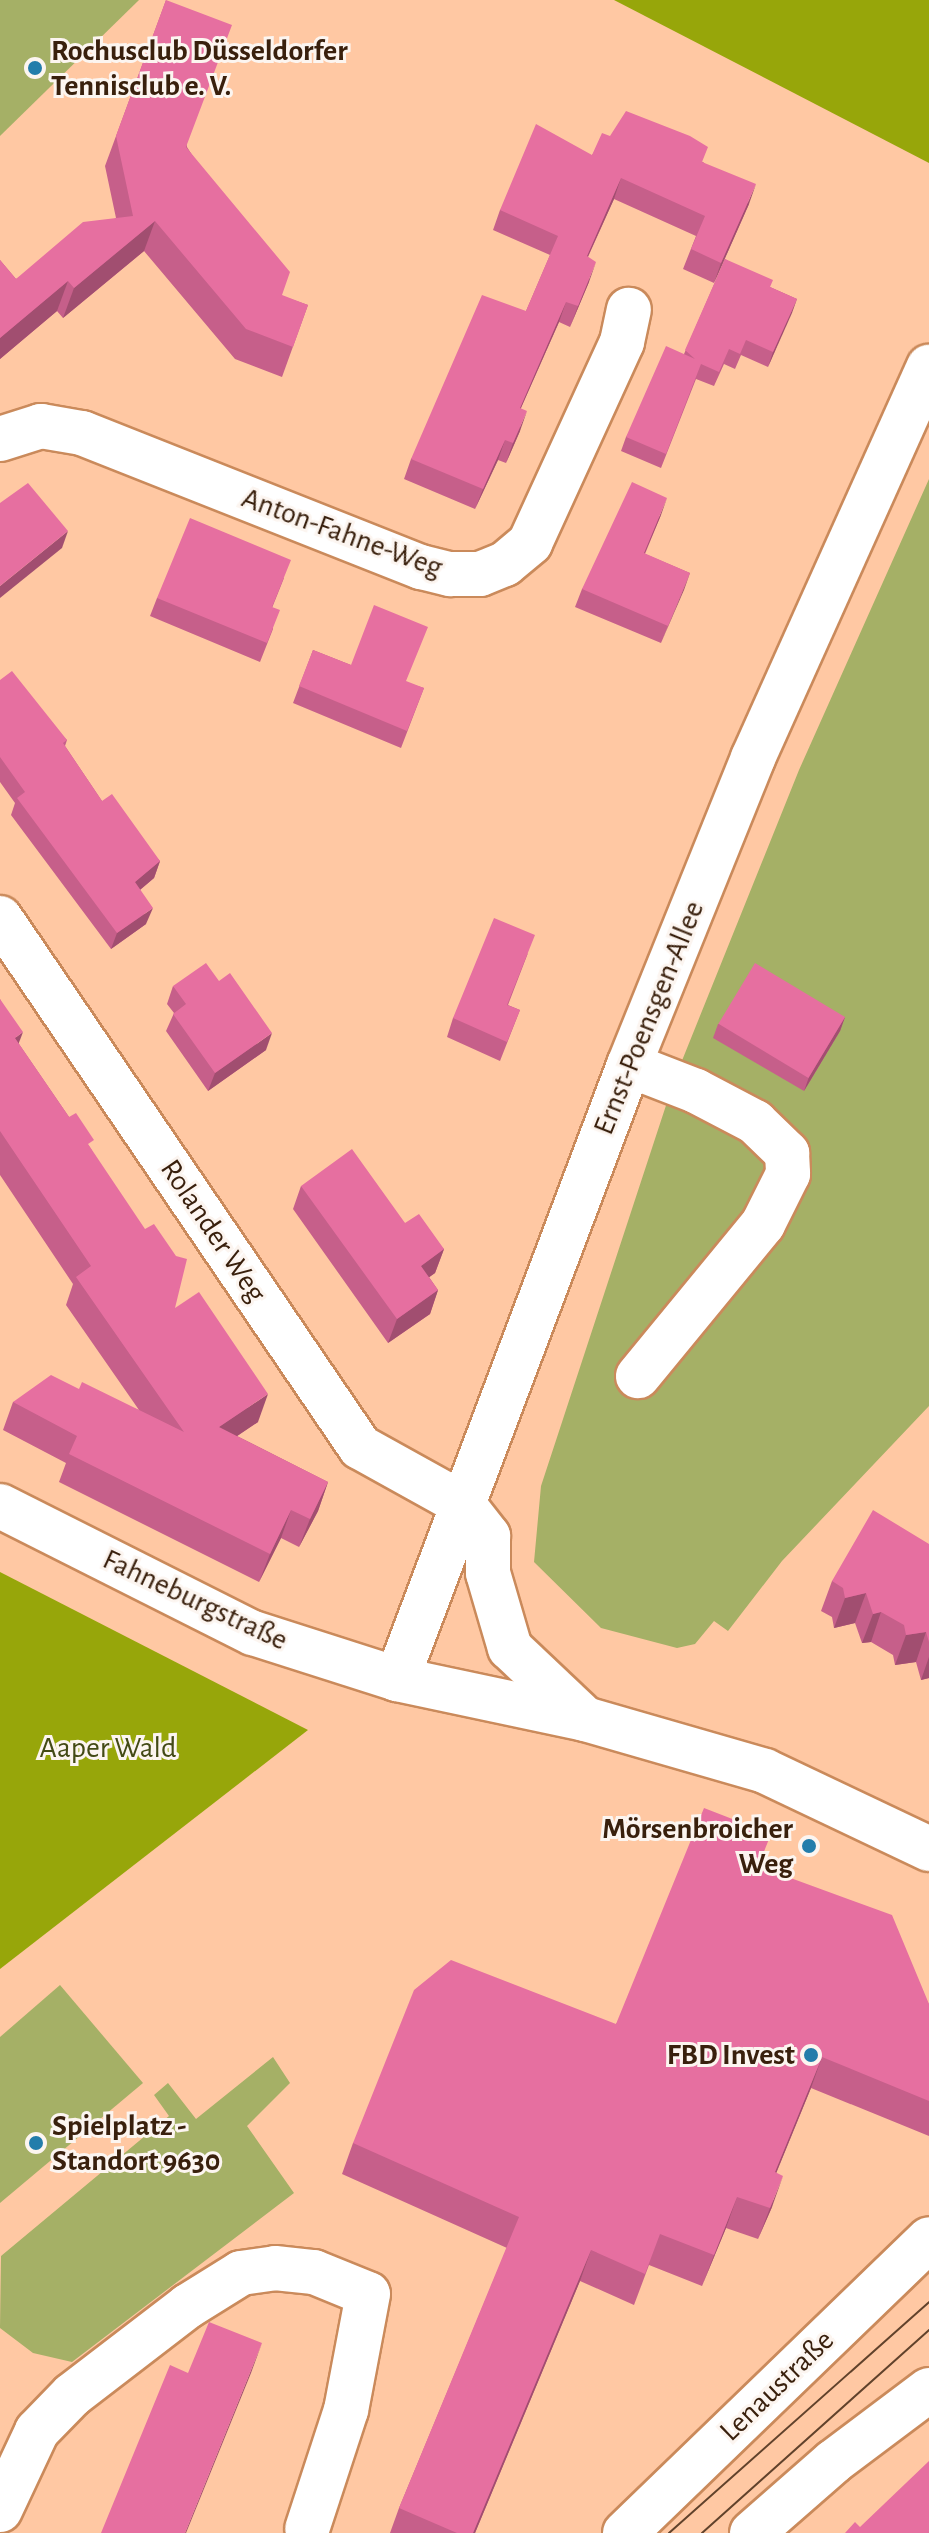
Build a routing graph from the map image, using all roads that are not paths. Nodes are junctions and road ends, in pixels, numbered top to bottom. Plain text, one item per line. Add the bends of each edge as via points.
1 (629, 310) dead end
2 (929, 367) edge
3 (0, 439) edge
4 (0, 918) edge
5 (629, 1065) junction
6 (638, 1376) dead end
7 (463, 1504) junction
8 (0, 1506) edge
9 (397, 1679) junction
10 (585, 1719) junction
11 (929, 1849) edge
12 (929, 2239) edge
13 (929, 2390) edge
14 (0, 2510) edge
15 (307, 2529) dead end
16 (625, 2533) edge
17 (752, 2533) edge

1 - 3 street, Anton-Fahne-Weg via 622,342 530,543 505,564 480,574 421,567 82,433 41,426
2 - 5 street, Ernst-Poensgen-Allee via 813,616
4 - 7 street, Rolander Weg via 360,1447
5 - 6 street via 755,1122 787,1153 788,1174 763,1224
5 - 7 street, Ernst-Poensgen-Allee
7 - 9 street, Ernst-Poensgen-Allee
7 - 10 street via 488,1536 488,1573 510,1648
8 - 9 street, Fahneburgstraße via 253,1633
9 - 10 street
10 - 11 street via 765,1771
12 - 16 street, Lenaustraße
13 - 17 street via 833,2462
14 - 15 street via 37,2431 72,2395 153,2329 241,2273 275,2268 314,2272 368,2294 346,2410

